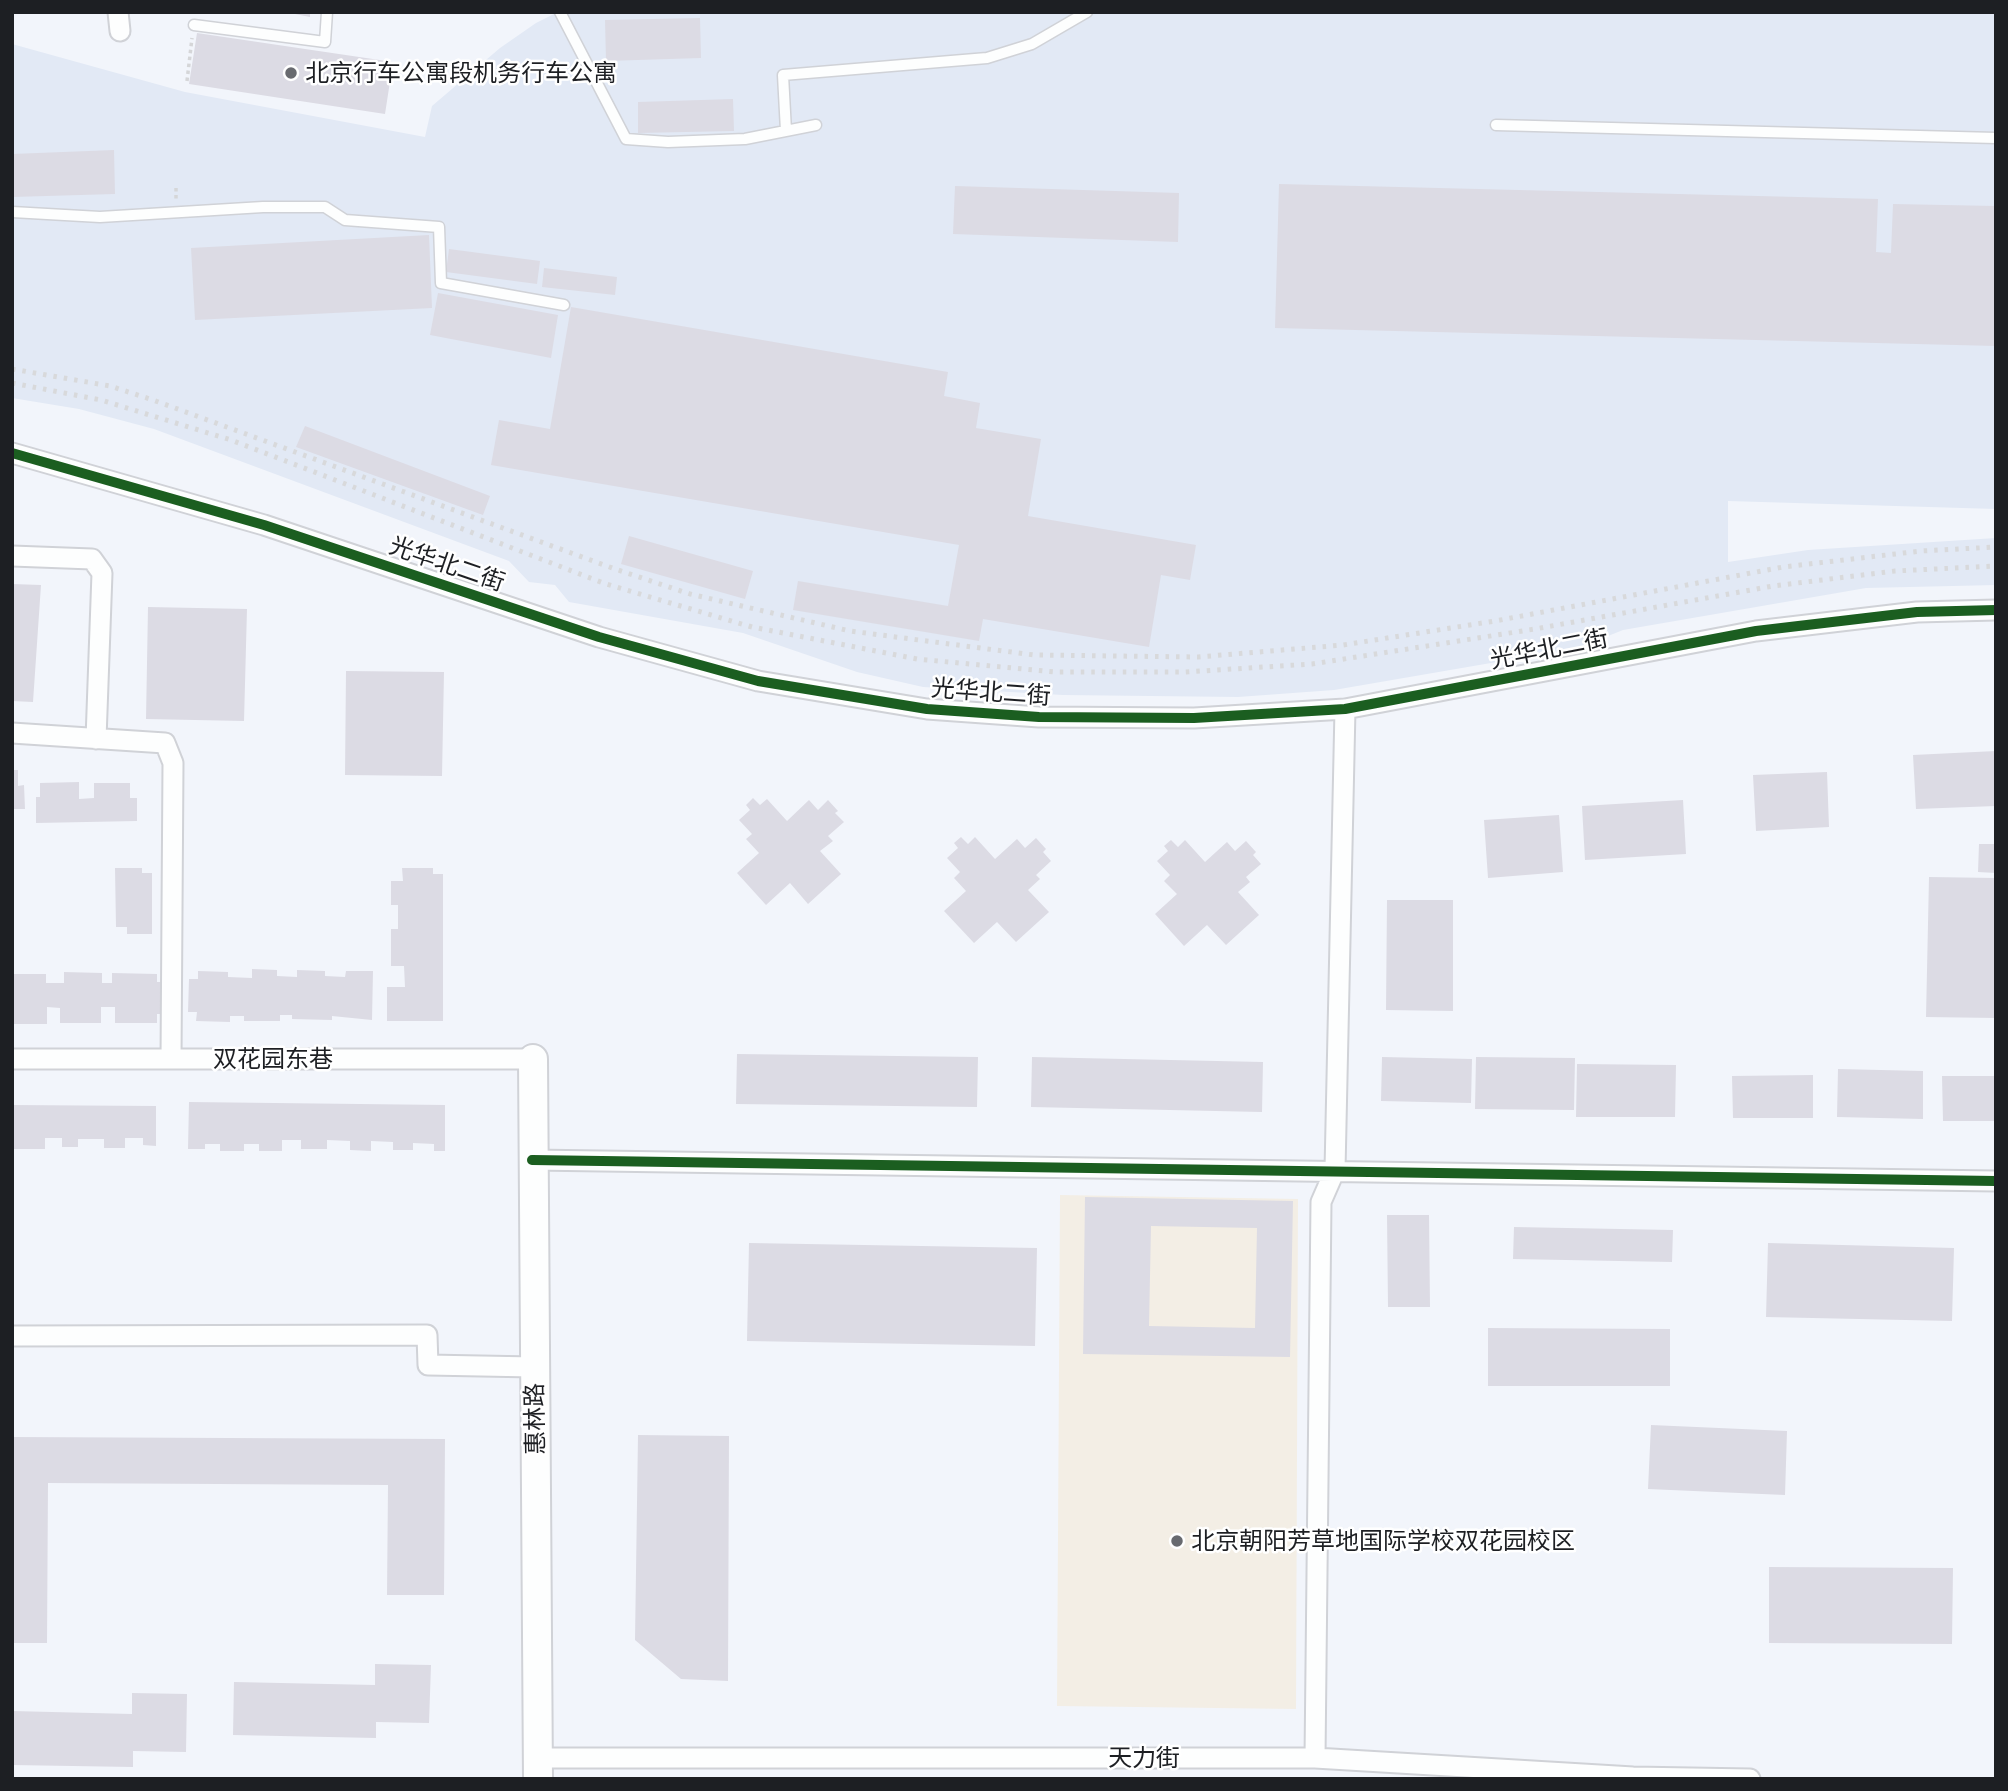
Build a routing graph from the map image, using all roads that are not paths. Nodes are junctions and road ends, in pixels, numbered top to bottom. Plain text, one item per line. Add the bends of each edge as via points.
1 (327, 12) edge
2 (560, 12) edge
3 (1087, 12) edge
4 (194, 25) road end
5 (816, 125) dead end
6 (1496, 125) dead end
7 (786, 131) junction
8 (1996, 138) edge
9 (12, 212) edge
10 (564, 305) dead end
11 (12, 453) edge
12 (12, 556) edge
13 (1996, 610) edge
14 (1345, 709) junction
15 (12, 733) edge
16 (96, 739) junction
17 (12, 1059) edge
18 (171, 1059) junction
19 (533, 1059) joint
20 (532, 1160) junction
21 (1335, 1170) junction
22 (1996, 1181) edge
23 (12, 1336) edge
24 (534, 1367) junction
25 (1315, 1758) junction
26 (538, 1768) edge
27 (1633, 1778) edge
28 (1750, 1779) edge

1 - 4 lane via 325,42
2 - 7 lane via 626,139 745,139
3 - 7 lane via 1032,44 987,58 783,75
5 - 7 lane
6 - 8 lane
9 - 10 lane via 100,217 262,206 325,207 345,220 439,227 441,283
11 - 14 street, 光华北二街 via 264,525 599,638 758,681 927,709 1039,718 1194,718
12 - 16 street via 92,559 102,573
13 - 14 street, 光华北二街 via 1917,612 1756,631
14 - 21 street
15 - 16 street
16 - 18 street via 165,744 173,763
17 - 18 street, 双花园东巷
18 - 19 street, 双花园东巷
19 - 20 street, 惠林路
20 - 21 street
20 - 24 street, 惠林路
21 - 22 street
21 - 25 street via 1321,1202
23 - 24 street via 427,1335 428,1365
24 - 26 street, 惠林路
25 - 26 street, 天力街
25 - 27 street, 天力街
27 - 28 street, 天力街

